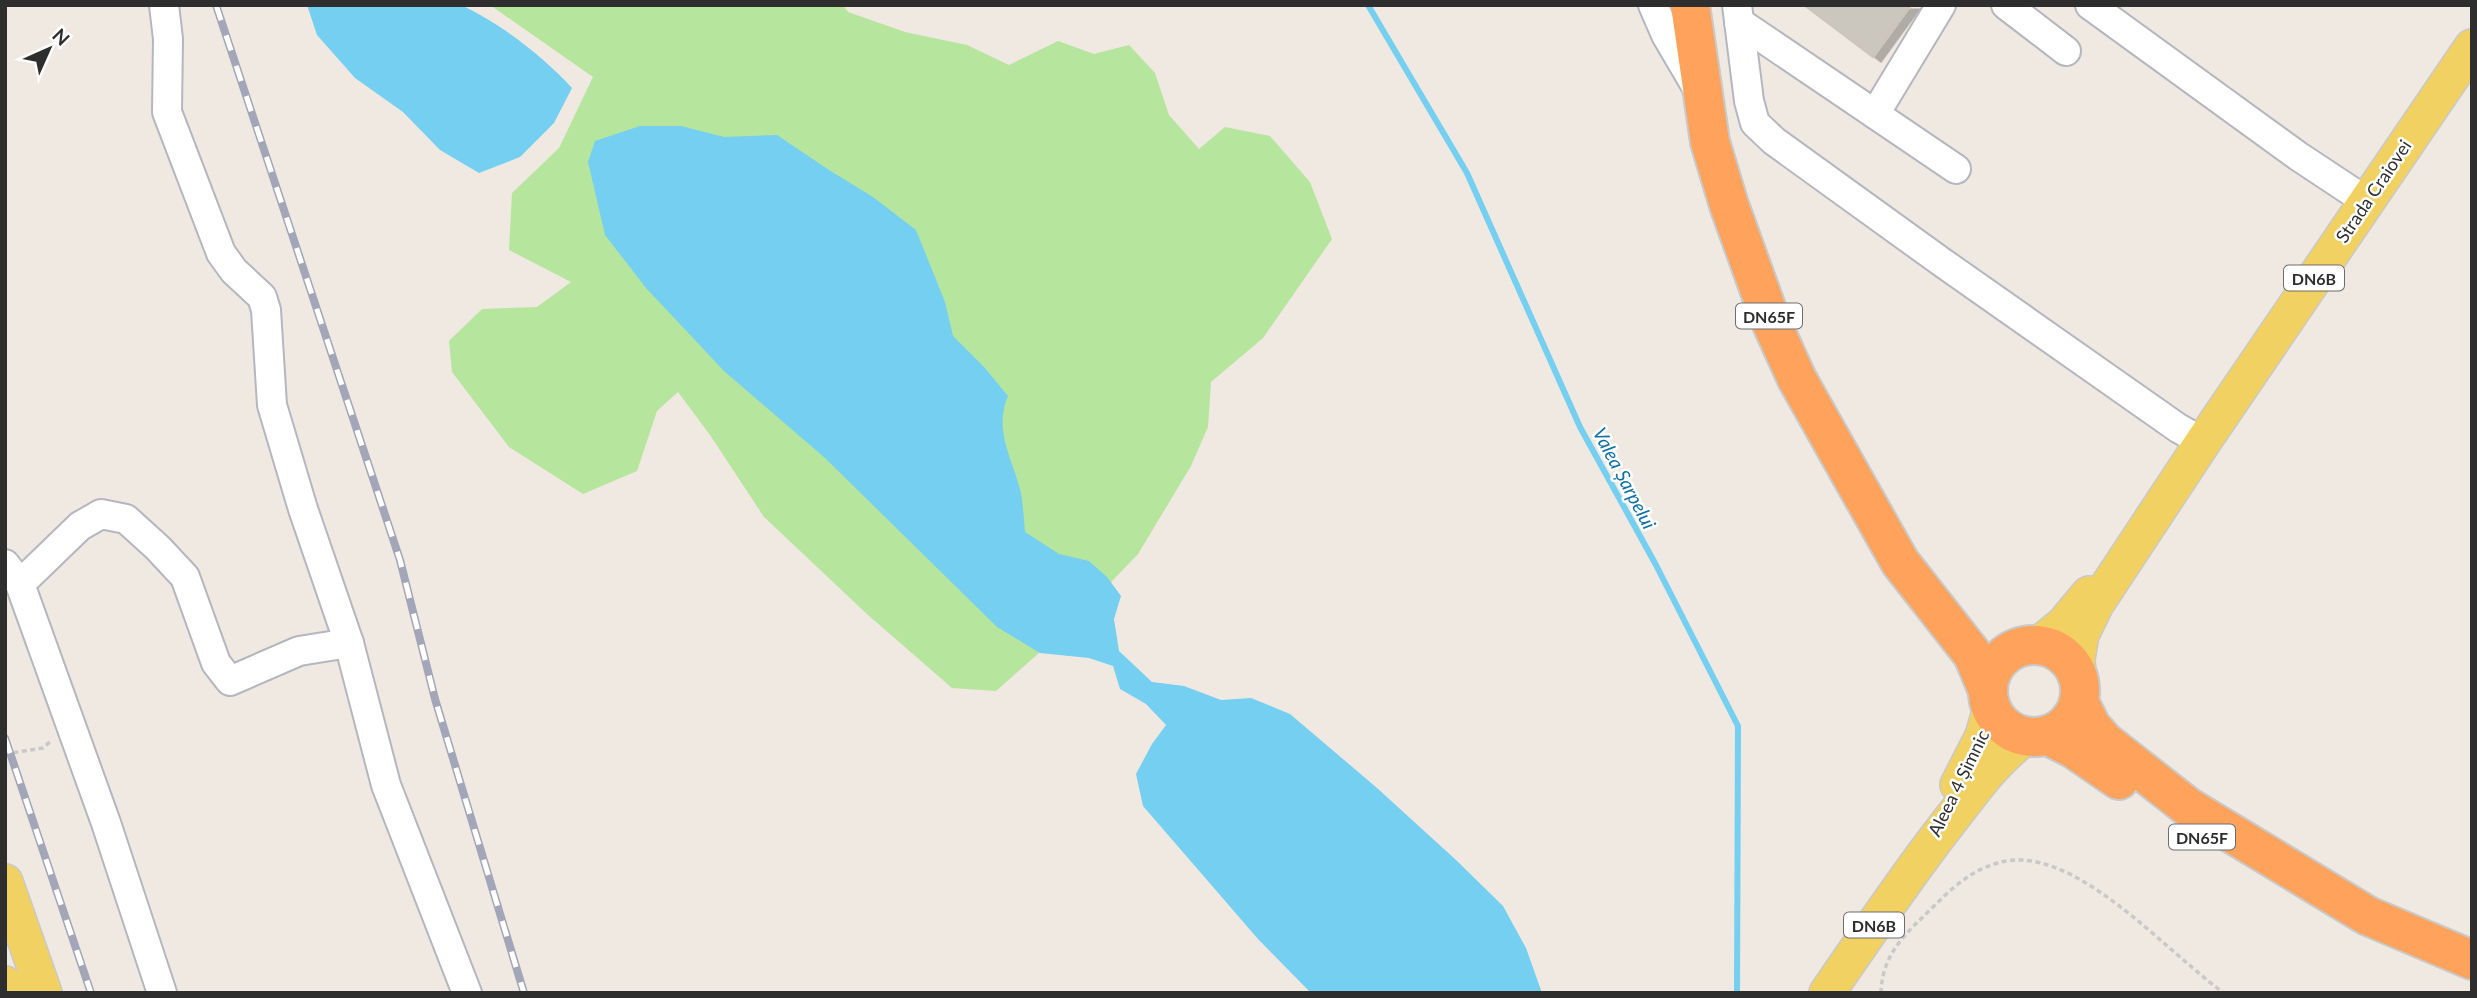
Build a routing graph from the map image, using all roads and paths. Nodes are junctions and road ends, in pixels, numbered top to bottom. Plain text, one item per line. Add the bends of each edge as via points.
1 (164, 5) edge
2 (1653, 5) edge
3 (1690, 5) edge
4 (1941, 5) edge
5 (2006, 5) edge
6 (2090, 5) edge
7 (1738, 14) edge
8 (2472, 47) edge
9 (2066, 51) dead end
10 (1703, 98) junction
11 (1875, 114) junction
12 (1956, 169) dead end
13 (2366, 201) junction
14 (2203, 442) junction
15 (2158, 510) junction
16 (1877, 517) junction
17 (12, 574) edge
18 (349, 643) junction
19 (2031, 645) junction
20 (2079, 689) junction
21 (1990, 700) junction
22 (70, 723) junction
23 (2037, 736) junction
24 (5, 754) edge
25 (1921, 857) junction
26 (5, 882) edge
27 (2368, 916) junction
28 (2472, 960) edge
29 (5, 984) edge
30 (8, 993) edge
31 (44, 993) edge
32 (162, 993) edge
33 (467, 993) edge
34 (1827, 993) edge
35 (1881, 993) edge
36 (2224, 993) edge

1 - 18 street via 169,39 167,112 221,253 262,297 272,405
2 - 10 street
3 - 10 highway, DN65F
4 - 11 street
5 - 9 street
6 - 13 street
7 - 11 street
7 - 14 street via 1755,123 1774,141
8 - 13 main road, Strada Craiovei / DN6B
10 - 16 highway, DN65F via 1710,142 1729,205 1772,324 1847,471
11 - 12 street
13 - 14 main road, Strada Craiovei / DN6B
14 - 15 main road, Strada Craiovei / DN6B
15 - 19 main road, DN6B via 2074,613
15 - 20 main road, DN6B via 2086,624 2077,659
16 - 19 highway, DN65F via 1984,630 2003,642
16 - 21 highway, DN65F via 1900,562 1973,655
17 - 18 street via 101,514 126,519 185,577 216,663 230,681 299,651
17 - 22 street
18 - 33 street via 386,785
19 - 20 highway via 2055,649 2069,661
19 - 21 highway, DN6B via 2009,652 1998,662 1990,676
20 - 23 highway, DN6B via 2073,717 2062,728
20 - 27 highway, DN65F via 2091,726 2159,785 2230,834
21 - 23 highway via 2000,721 2012,731
21 - 25 main road, Aleea 4 Șimnic / DN6B via 1973,758
22 - 24 path via 43,748
22 - 32 street
23 - 25 main road, Aleea 4 Șimnic / DN6B via 1990,767
23 - 27 highway, DN65F via 2098,764 2183,826 2260,873 2335,908
25 - 34 main road, Aleea 4 Șimnic / DN6B
26 - 31 main road
27 - 28 highway, DN65F
29 - 30 main road
35 - 36 path via 1881,976 1891,951 1954,886 1978,870 2007,860 2047,863 2086,882

